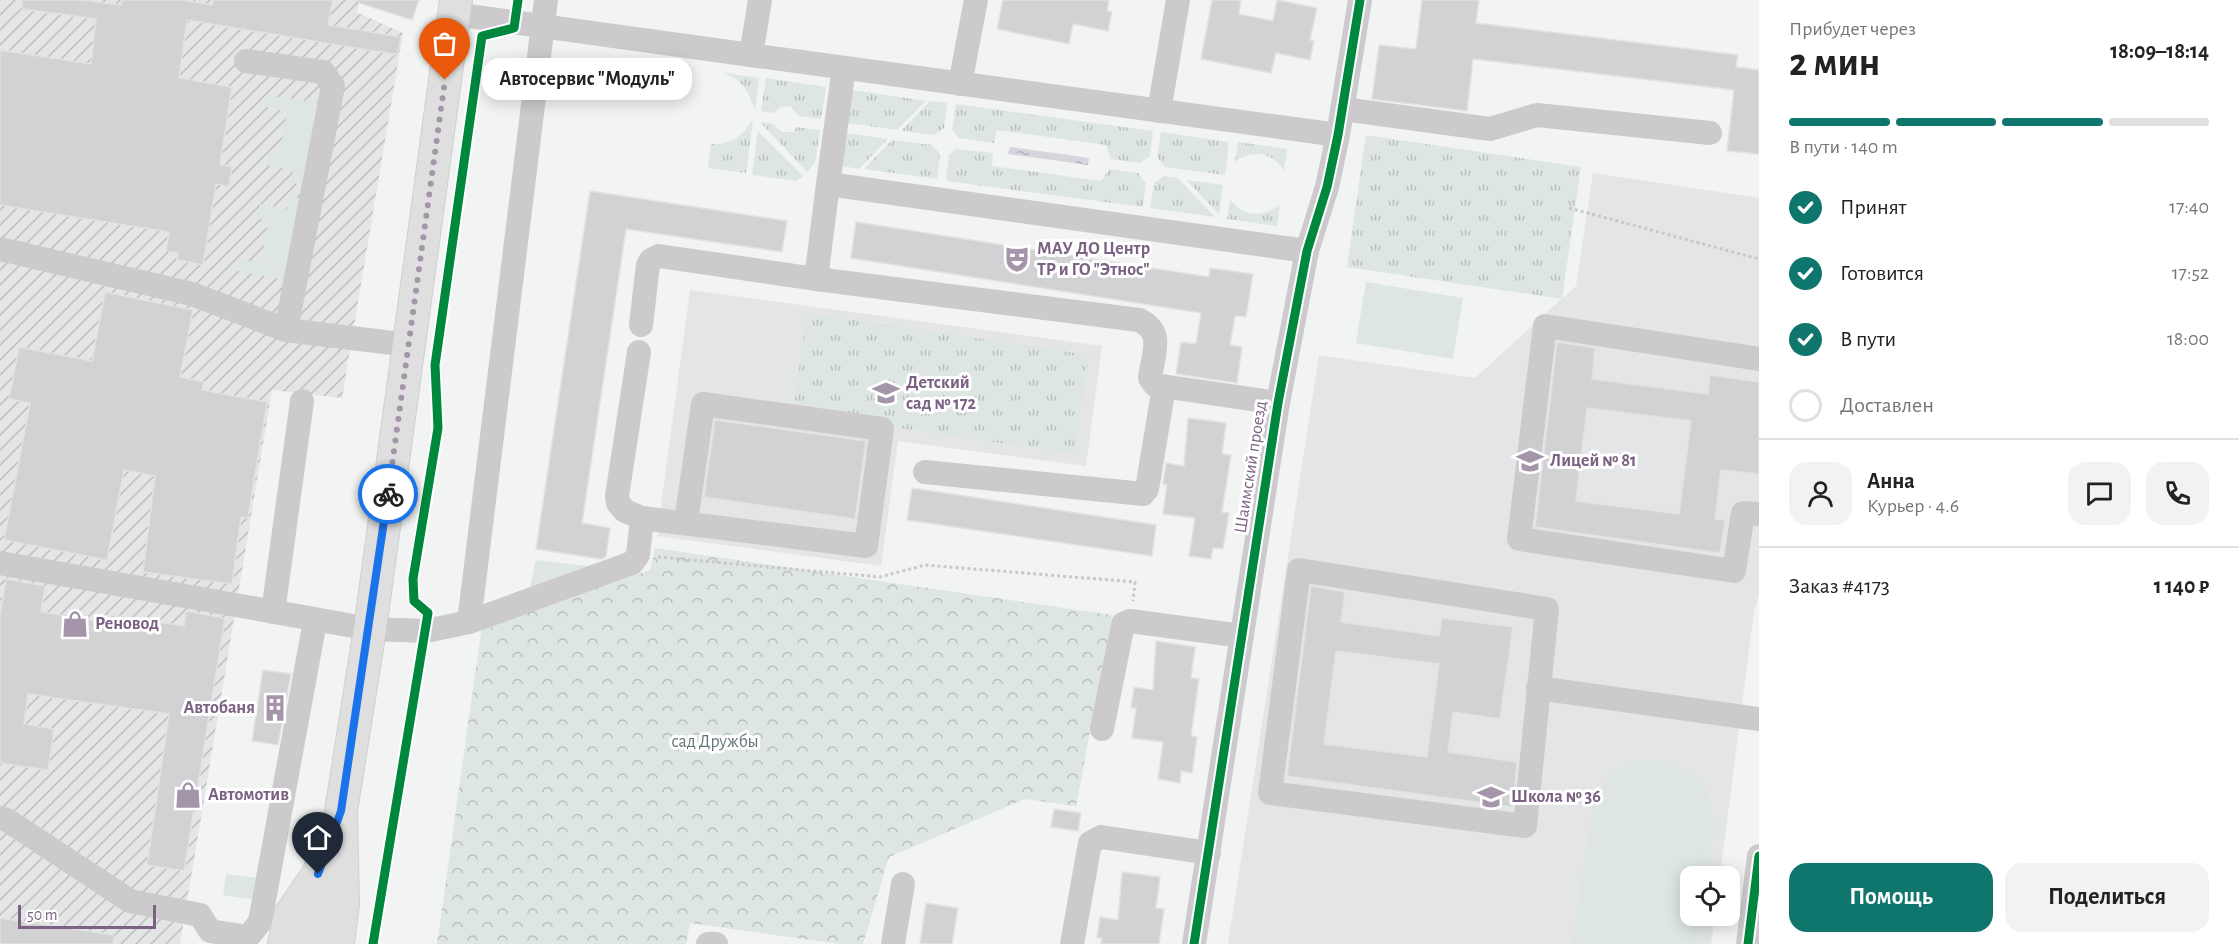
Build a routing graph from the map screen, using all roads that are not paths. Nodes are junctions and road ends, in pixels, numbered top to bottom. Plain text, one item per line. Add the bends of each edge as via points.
1 (546, 0) edge
2 (760, 0) edge
3 (976, 0) edge
4 (1178, 0) edge
5 (1360, 0) edge
6 (455, 7) edge
7 (543, 26) junction
8 (751, 55) junction
9 (246, 61) dead end
10 (844, 68) junction
11 (960, 84) junction
12 (1343, 109) junction
13 (1159, 111) junction
14 (1710, 133) dead end
15 (1338, 135) junction
16 (828, 184) junction
17 (0, 249) edge
18 (1307, 251) junction
19 (816, 279) junction
20 (641, 325) dead end
21 (286, 330) junction
22 (409, 345) junction
23 (639, 352) dead end
24 (1759, 358) edge
25 (1164, 387) junction
26 (302, 400) dead end
27 (1278, 403) junction
28 (925, 472) dead end
29 (1759, 514) edge
30 (642, 518) junction
31 (686, 522) junction
32 (0, 563) edge
33 (273, 612) junction
34 (315, 621) junction
35 (469, 622) junction
36 (370, 629) junction
37 (1242, 636) junction
38 (1538, 688) junction
39 (1759, 719) edge
40 (1102, 729) dead end
41 (341, 811) junction
42 (0, 818) edge
43 (1209, 853) junction
44 (1759, 856) edge
45 (318, 874) junction
46 (903, 884) dead end
47 (1756, 896) edge
48 (284, 944) edge
49 (310, 944) edge
50 (338, 944) edge
51 (708, 944) edge
52 (716, 944) edge
53 (893, 944) edge
54 (1072, 944) edge
55 (1194, 944) edge
56 (1748, 944) edge

1 - 7 street
2 - 8 street
3 - 11 street
4 - 13 street
5 - 12 street, Шаимский проезд
6 - 7 street
6 - 22 main road
7 - 8 street
7 - 35 street
8 - 10 street
9 - 21 street via 323,72 333,86
10 - 11 street
10 - 16 street
11 - 13 street
12 - 14 street via 1490,129 1537,115
12 - 15 street, Шаимский проезд
13 - 15 street
15 - 18 street, Шаимский проезд via 1327,188
16 - 18 street
16 - 19 street
17 - 21 street via 192,294
18 - 27 street, Шаимский проезд
19 - 20 street via 659,256 648,266
19 - 25 street via 1139,320 1156,335 1150,378 1155,385
21 - 22 street
22 - 36 main road
23 - 30 street via 617,496 625,511
24 - 29 street via 1545,326 1519,539 1734,571 1743,513
25 - 27 street
25 - 28 street via 1143,494
26 - 33 street
27 - 37 street, Шаимский проезд
30 - 31 street
30 - 35 street via 638,555 632,563
31 - 31 street via 866,546 882,429 703,404
32 - 33 street
33 - 34 street
34 - 36 street
34 - 42 street via 261,921 248,937 210,931 200,915 130,901
35 - 36 street via 426,631
36 - 41 main road
37 - 40 street via 1130,621 1123,624
37 - 43 street, Шаимский проезд
38 - 38 street via 1547,609 1299,570 1269,793 1525,826
38 - 39 street
41 - 45 main road
41 - 50 main road via 343,904
43 - 54 street via 1094,839 1090,843
43 - 55 street, Шаимский проезд
44 - 47 street
45 - 48 main road via 290,915
45 - 49 main road
46 - 53 street
47 - 56 street
51 - 52 street

